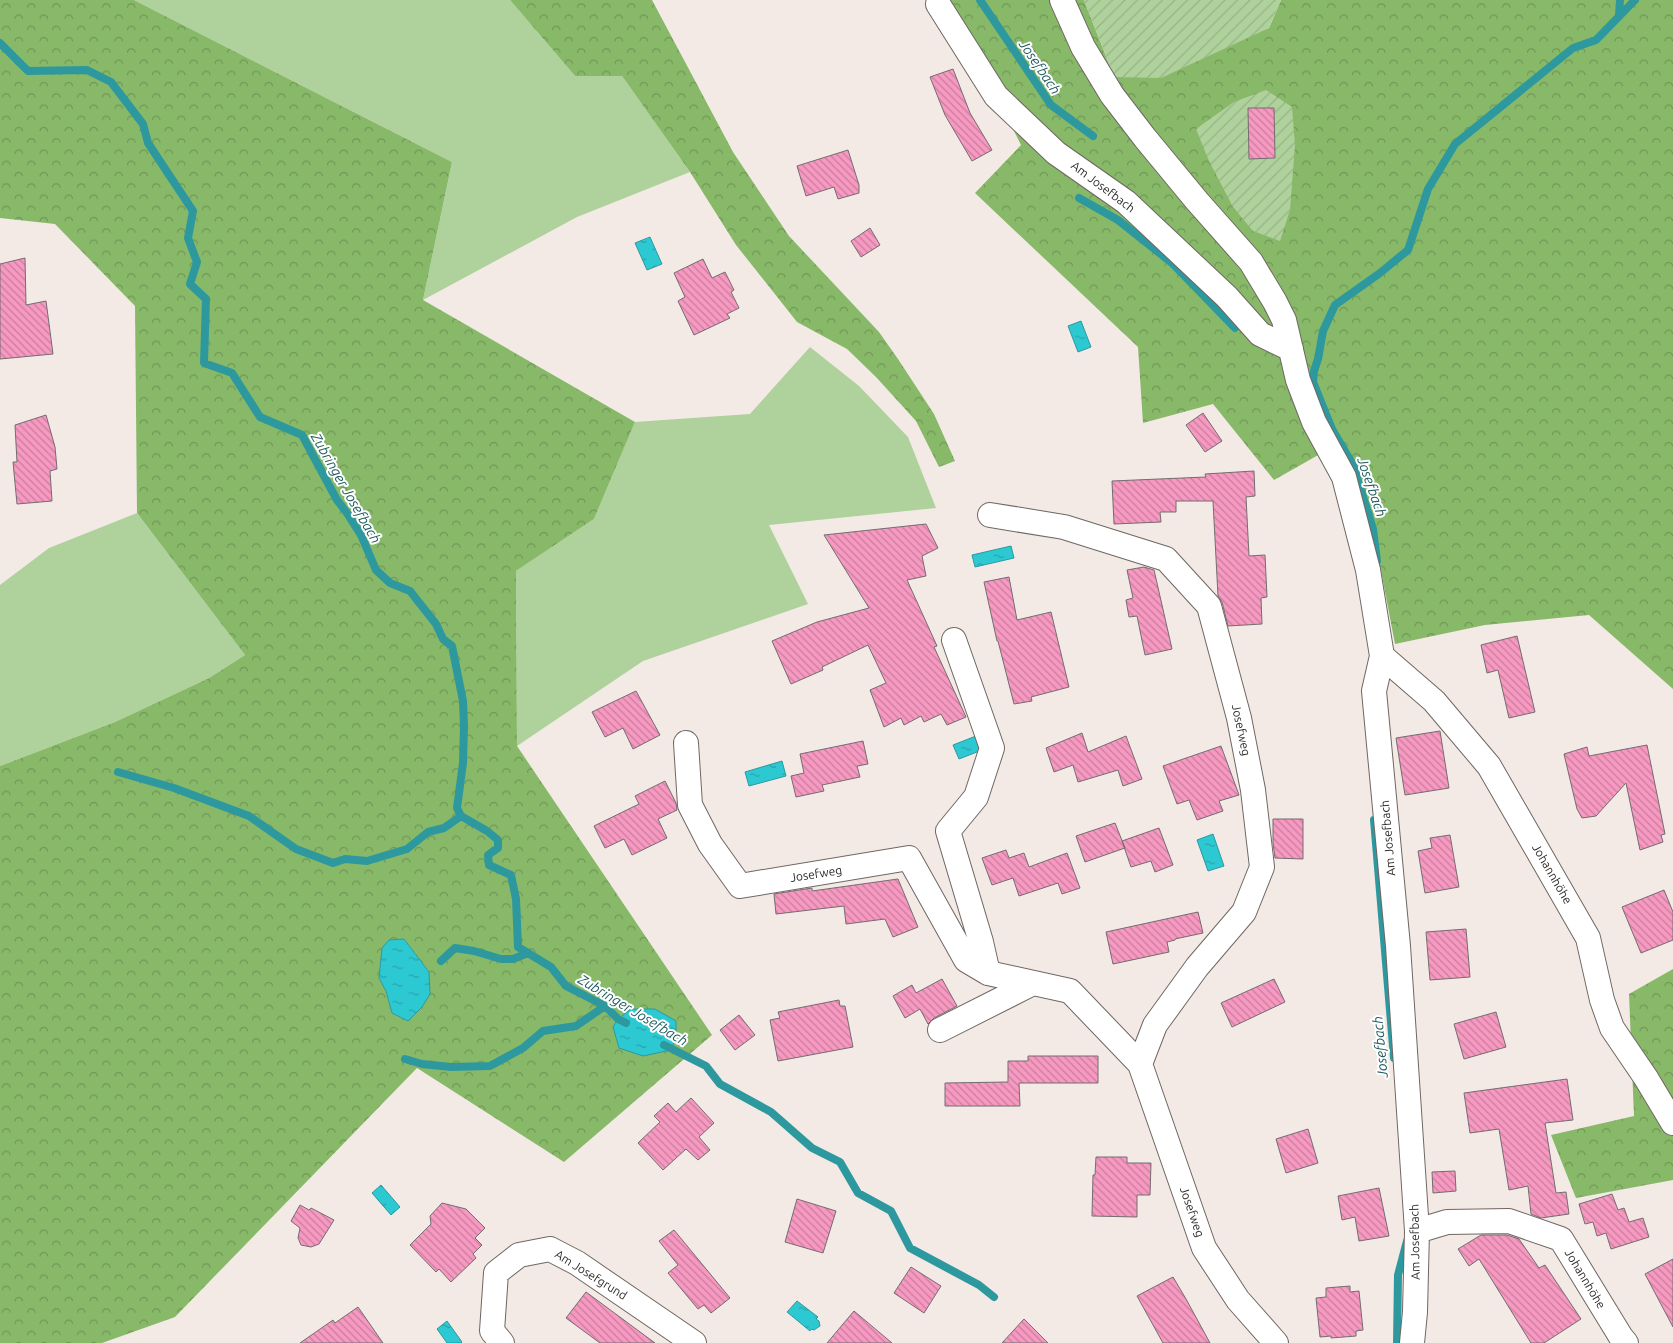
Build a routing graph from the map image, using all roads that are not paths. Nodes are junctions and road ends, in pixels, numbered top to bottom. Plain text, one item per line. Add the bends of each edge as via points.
1 (1062, 0) edge
2 (938, 4) dead end
3 (1291, 349) junction
4 (990, 515) dead end
5 (954, 640) dead end
6 (1382, 656) junction
7 (686, 742) dead end
8 (988, 973) junction
9 (1033, 983) junction
10 (940, 1030) dead end
11 (1140, 1064) junction
12 (1673, 1123) edge
13 (1417, 1231) junction
14 (502, 1343) edge
15 (694, 1343) edge
16 (1276, 1343) edge
17 (1412, 1343) edge
18 (1626, 1343) edge

1 - 3 street, Am Josefbach via 1083,47 1112,95 1197,202 1250,262 1284,320
2 - 3 street, Am Josefbach via 996,96 1056,153 1126,202 1227,297 1260,334
3 - 6 street, Am Josefbach via 1298,380 1314,422 1344,478 1368,570
4 - 11 street, Josefweg via 1064,527 1166,559 1209,606 1239,718 1253,790 1262,867 1244,912 1155,1025
5 - 8 street via 992,748 976,797 948,831
6 - 12 street, Johannhöhe via 1434,702 1489,766 1588,938 1612,1028
6 - 13 street, Am Josefbach via 1374,691 1398,946
7 - 8 street, Josefweg via 690,805 710,844 740,886 909,858 966,960
8 - 9 street, Josefweg
9 - 10 street
9 - 11 street, Josefweg via 1070,991
11 - 16 street, Josefweg via 1204,1248 1238,1300
13 - 17 street, Am Josefbach
13 - 18 street, Johannhöhe via 1447,1222 1509,1221 1561,1239
14 - 15 street, Am Josefgrund via 492,1331 496,1273 519,1255 550,1249 577,1263

